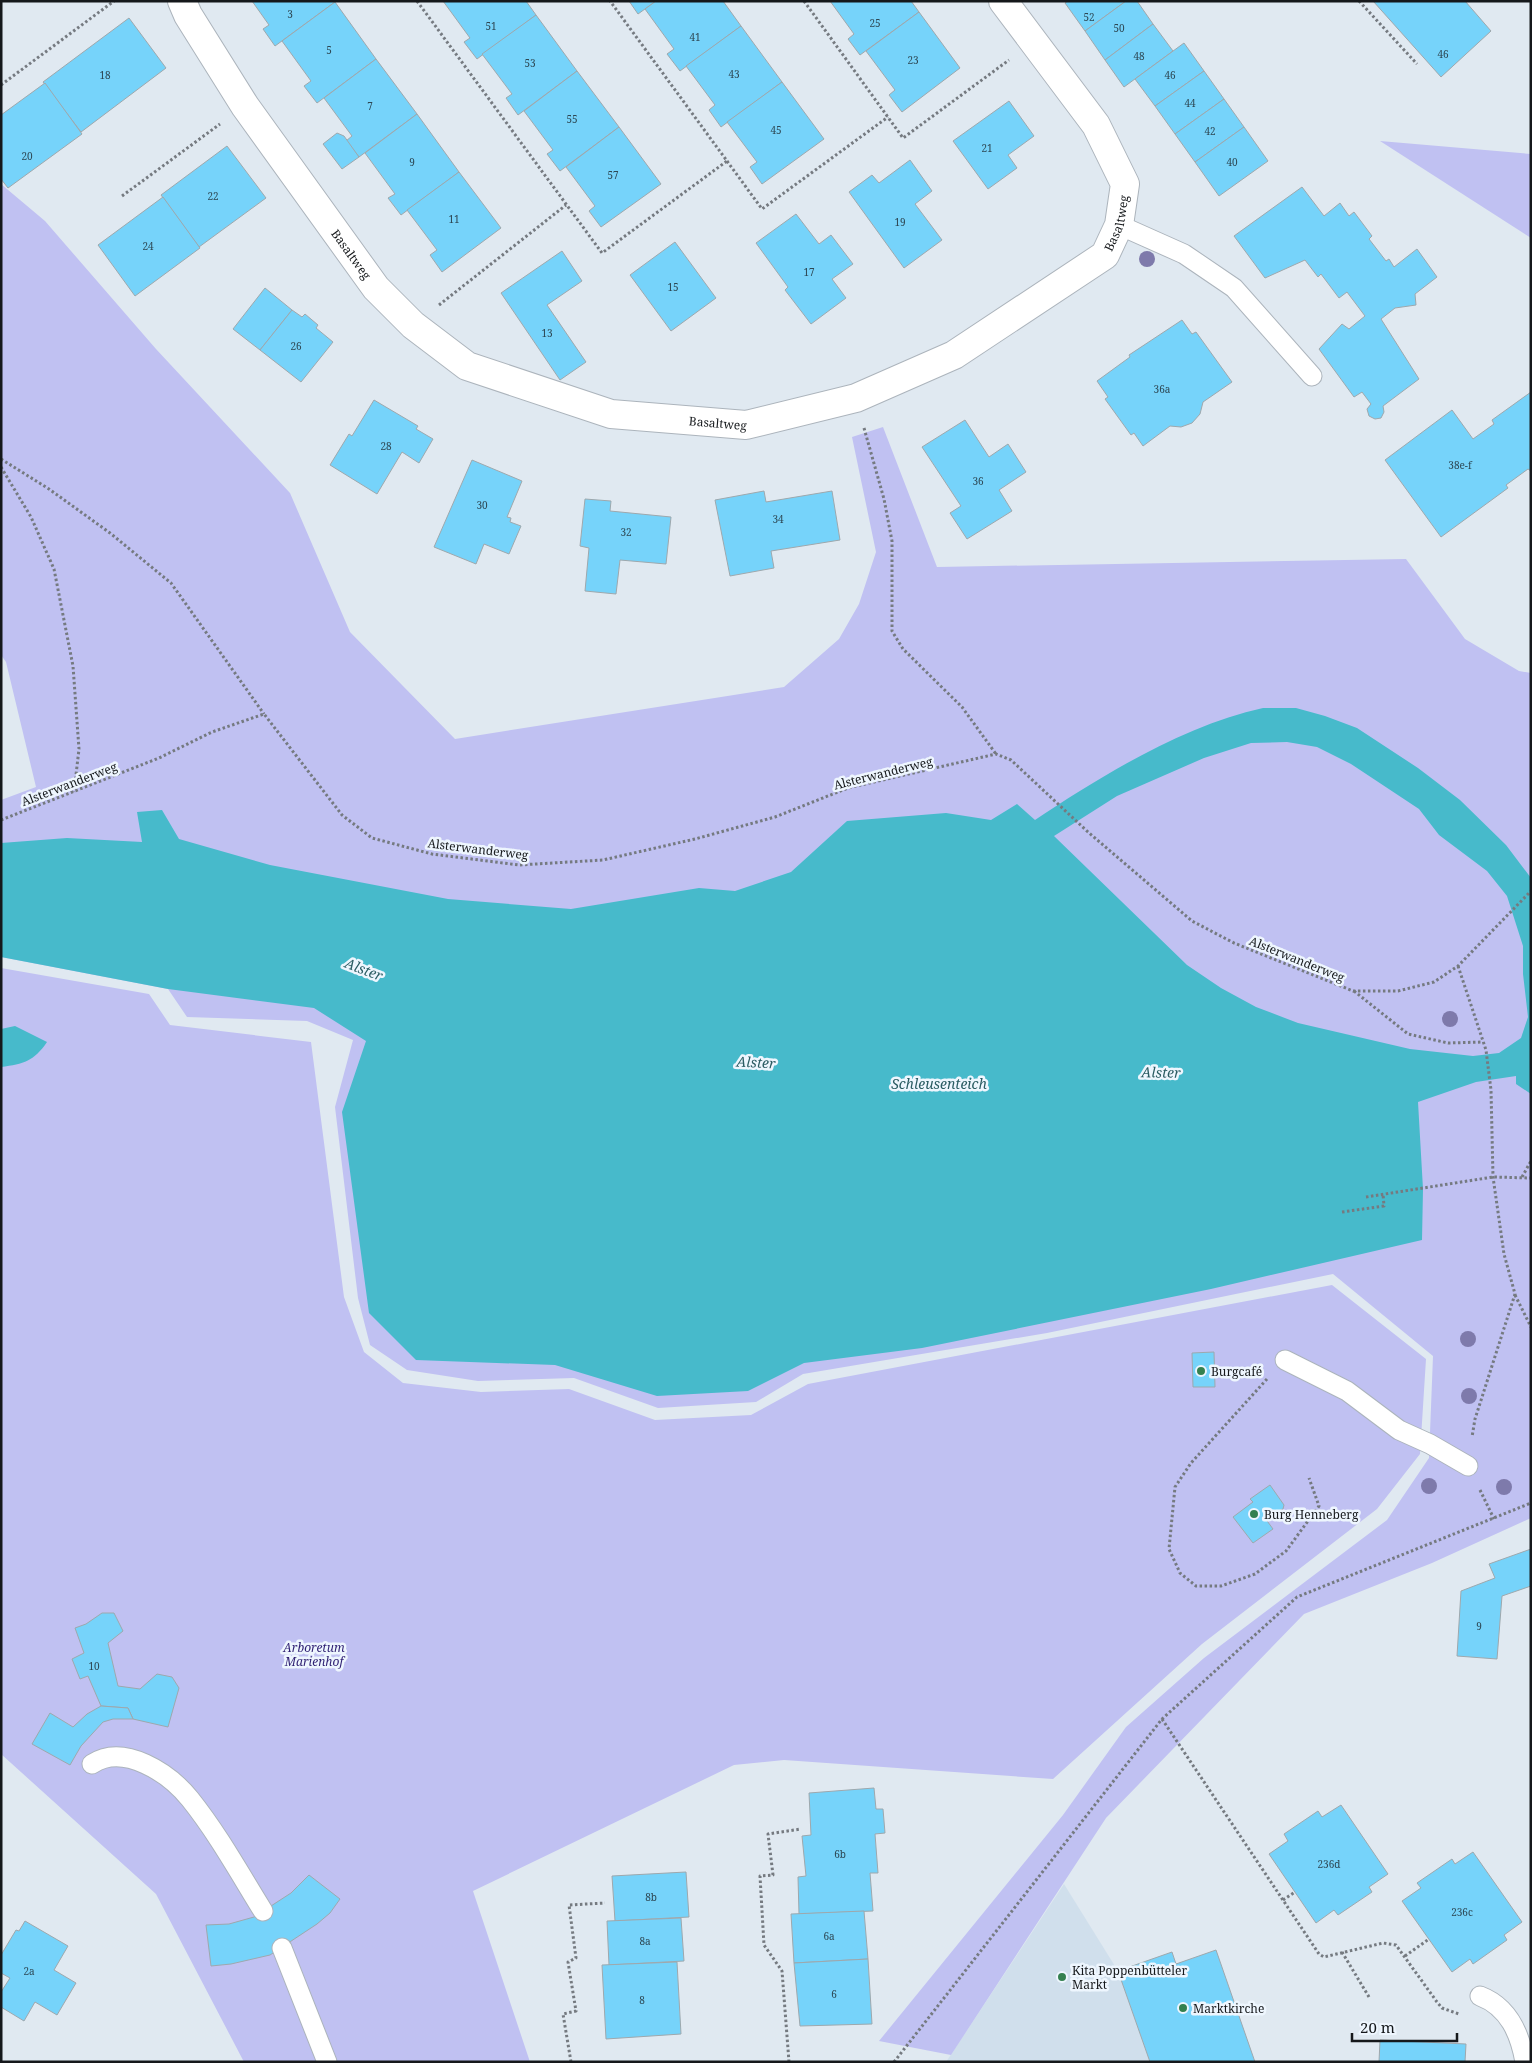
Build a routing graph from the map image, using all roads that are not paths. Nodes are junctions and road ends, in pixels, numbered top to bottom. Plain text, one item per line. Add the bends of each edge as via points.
1 (182, 1) edge
2 (1003, 1) edge
3 (1119, 225) junction
4 (1312, 376) dead end
5 (1285, 1360) road end
6 (1468, 1466) road end
7 (92, 1764) dead end
8 (263, 1911) dead end
9 (282, 1948) dead end
10 (1480, 1996) dead end
11 (327, 2062) edge
12 (1525, 2062) edge

1 - 3 street, Basaltweg via 245,106 376,288 413,325 467,366 611,414 746,425 856,398 954,355 986,334 1105,255
2 - 3 street, Basaltweg via 1096,125 1125,184
3 - 4 lane via 1184,254 1234,288
5 - 6 lane via 1347,1391 1399,1430
7 - 8 lane via 103,1757 123,1756 168,1779 190,1799
9 - 11 lane
10 - 12 lane via 1508,2016 1522,2046

